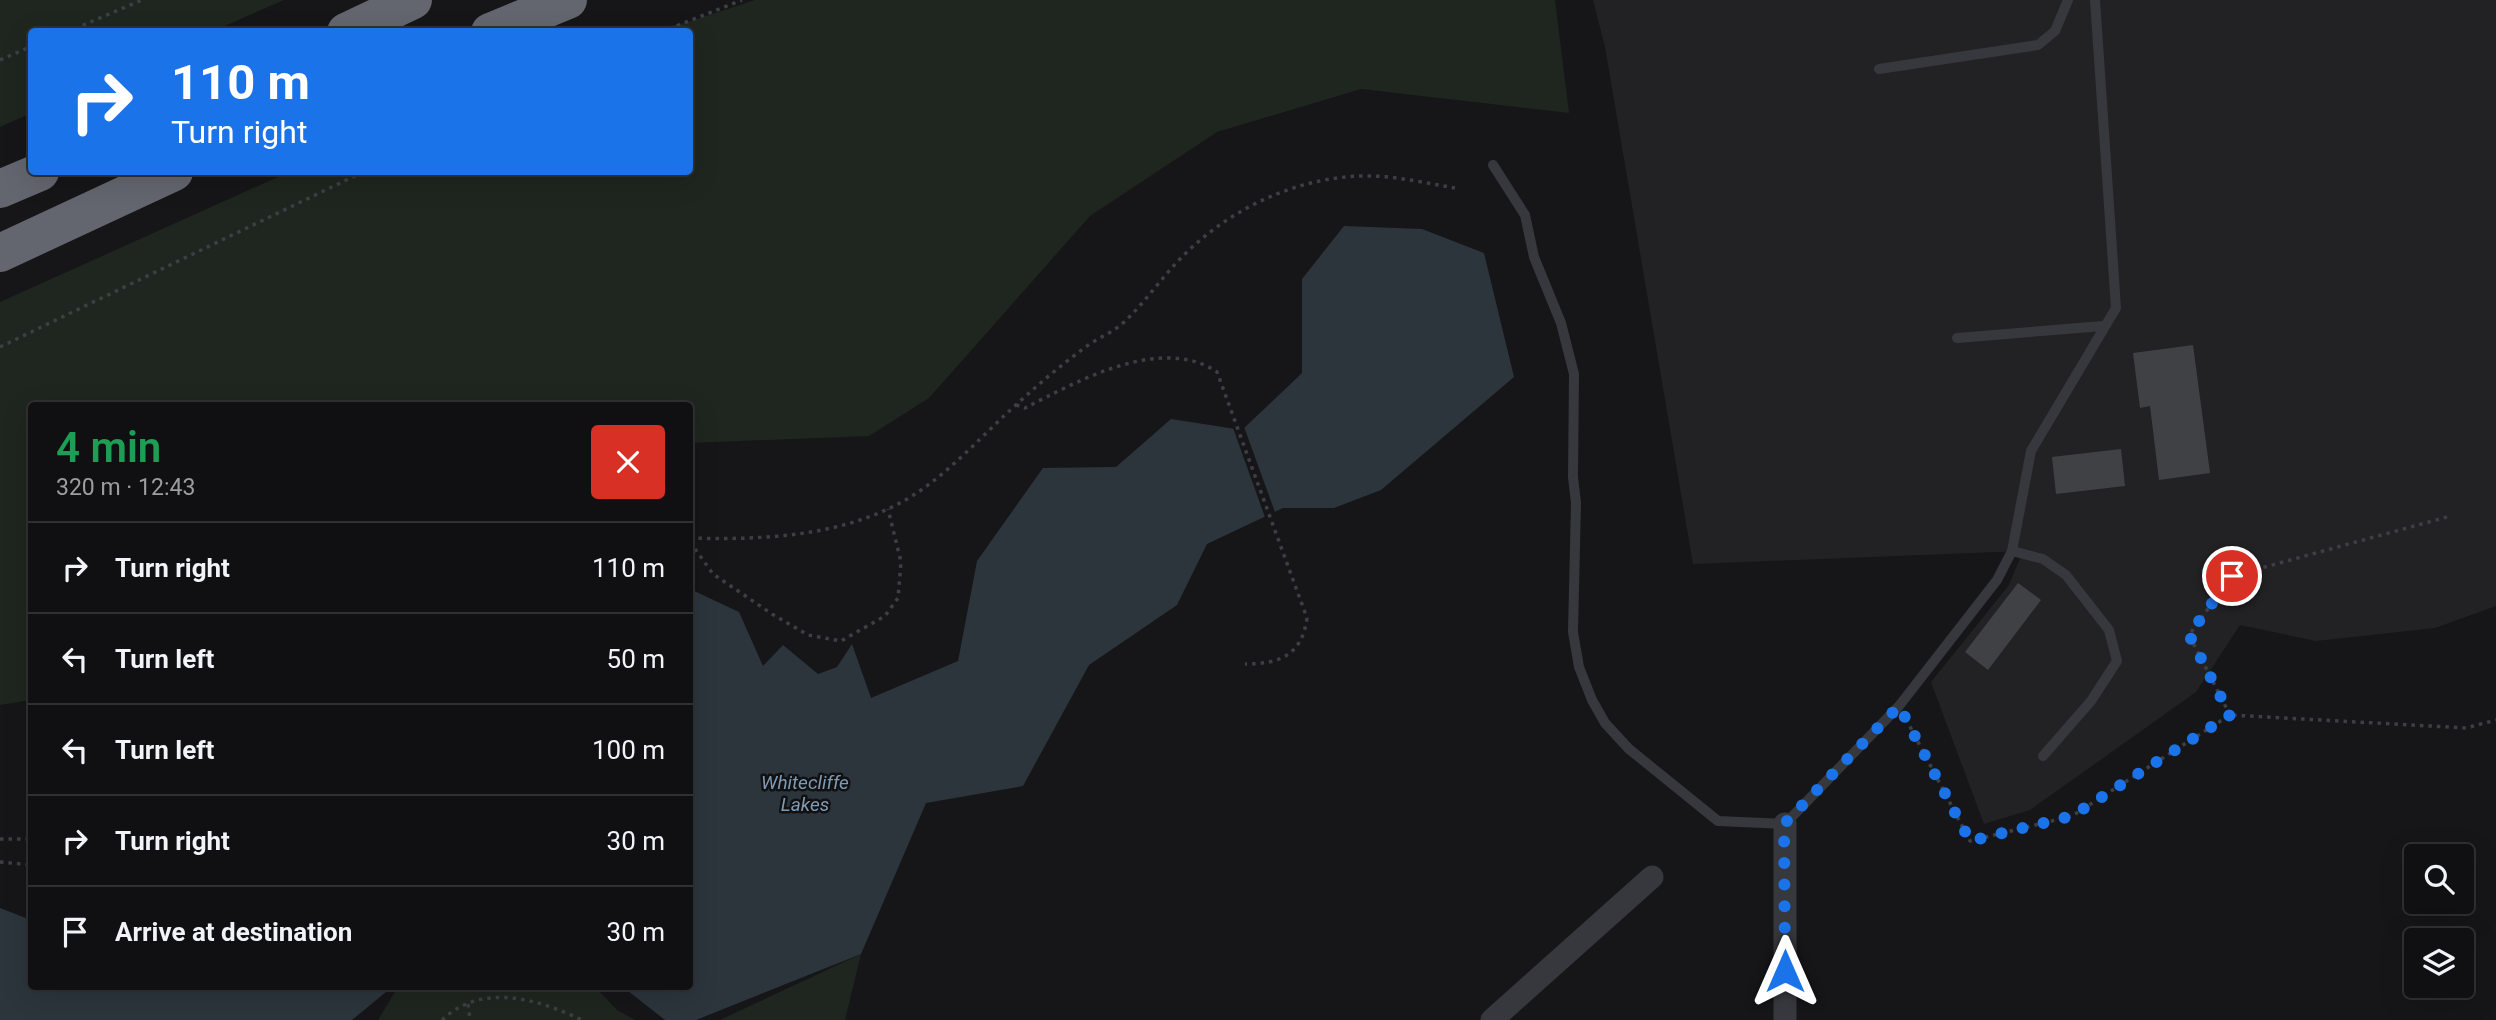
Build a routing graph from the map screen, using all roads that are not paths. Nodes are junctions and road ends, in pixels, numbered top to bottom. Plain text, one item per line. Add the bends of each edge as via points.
1 (413, 0) edge
2 (534, 0) edge
3 (568, 0) edge
4 (2068, 0) edge
5 (2095, 0) edge
6 (354, 28) edge
7 (476, 28) edge
8 (500, 28) edge
9 (1879, 69) dead end
10 (1493, 165) dead end
11 (33, 175) edge
12 (168, 175) edge
13 (0, 189) edge
14 (0, 253) edge
15 (2103, 326) junction
16 (1957, 338) dead end
17 (2012, 551) junction
18 (2043, 756) dead end
19 (1784, 824) junction
20 (1652, 877) dead end
21 (1492, 1020) edge
22 (1785, 1020) edge

1 - 6 highway
2 - 7 highway
3 - 8 highway
4 - 9 lane via 2056,31 2038,45
5 - 15 lane via 2116,308
10 - 19 lane via 1525,215 1534,257 1561,323 1574,374 1573,632 1579,667 1592,700 1629,749 1718,821
11 - 13 highway
12 - 14 highway
15 - 16 lane
15 - 17 lane via 2031,451
17 - 18 lane via 2043,559 2067,575 2109,630 2117,661 2091,701
17 - 19 lane via 1997,580 1914,679 1899,706
19 - 22 street
20 - 21 street

